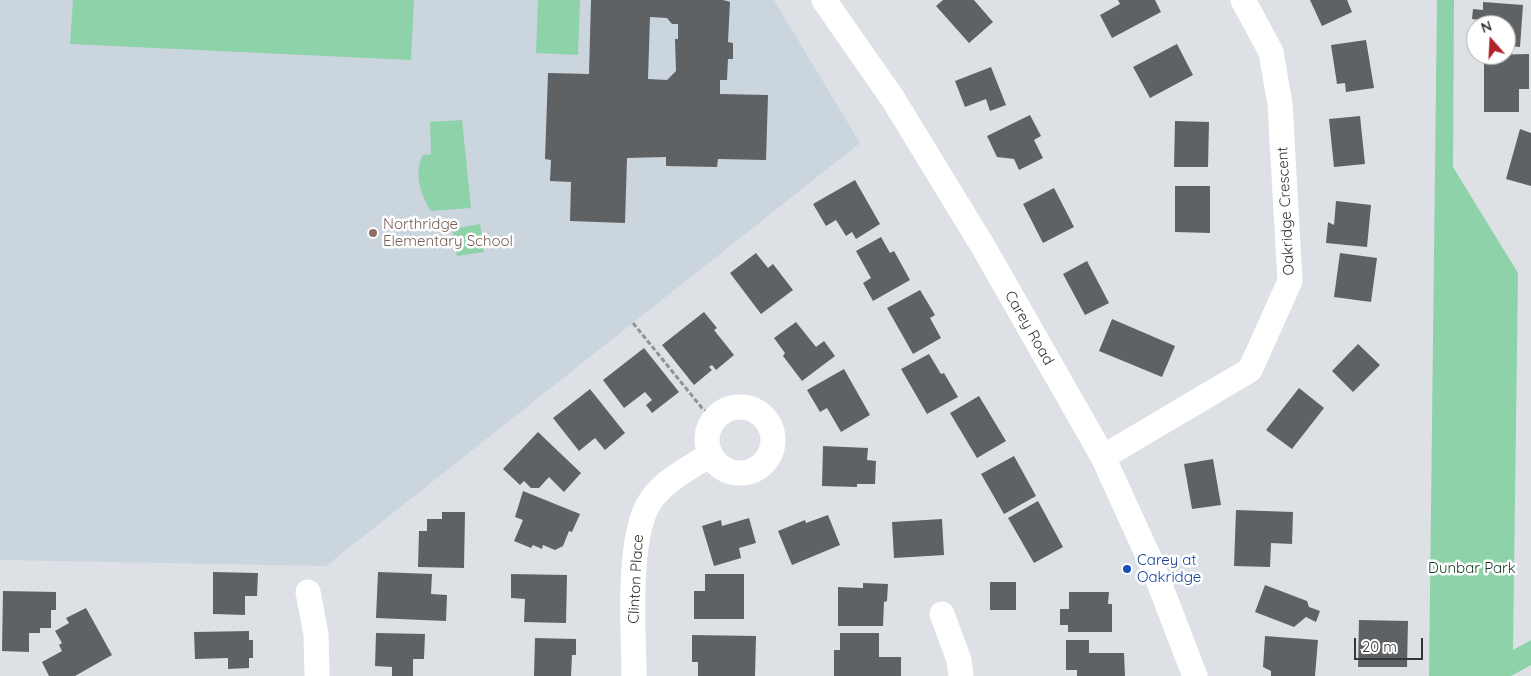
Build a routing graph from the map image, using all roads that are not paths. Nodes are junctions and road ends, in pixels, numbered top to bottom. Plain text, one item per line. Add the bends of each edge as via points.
1 (824, 0) edge
2 (1243, 0) edge
3 (710, 455) junction
4 (1102, 458) junction
5 (308, 592) dead end
6 (942, 614) dead end
7 (317, 676) edge
8 (634, 676) edge
9 (962, 676) edge
10 (1196, 676) edge

1 - 4 street, Carey Road via 908,124 984,248
2 - 4 street, Oakridge Crescent via 1271,52 1278,95 1290,281 1250,370
3 - 3 street via 708,429 726,410 738,407 751,409 770,426 772,445 765,463 754,470 742,474 729,472
3 - 8 street, Clinton Place via 674,478 654,496 642,516 634,560
4 - 10 street, Carey Road via 1151,562
5 - 7 street via 316,634
6 - 9 street

